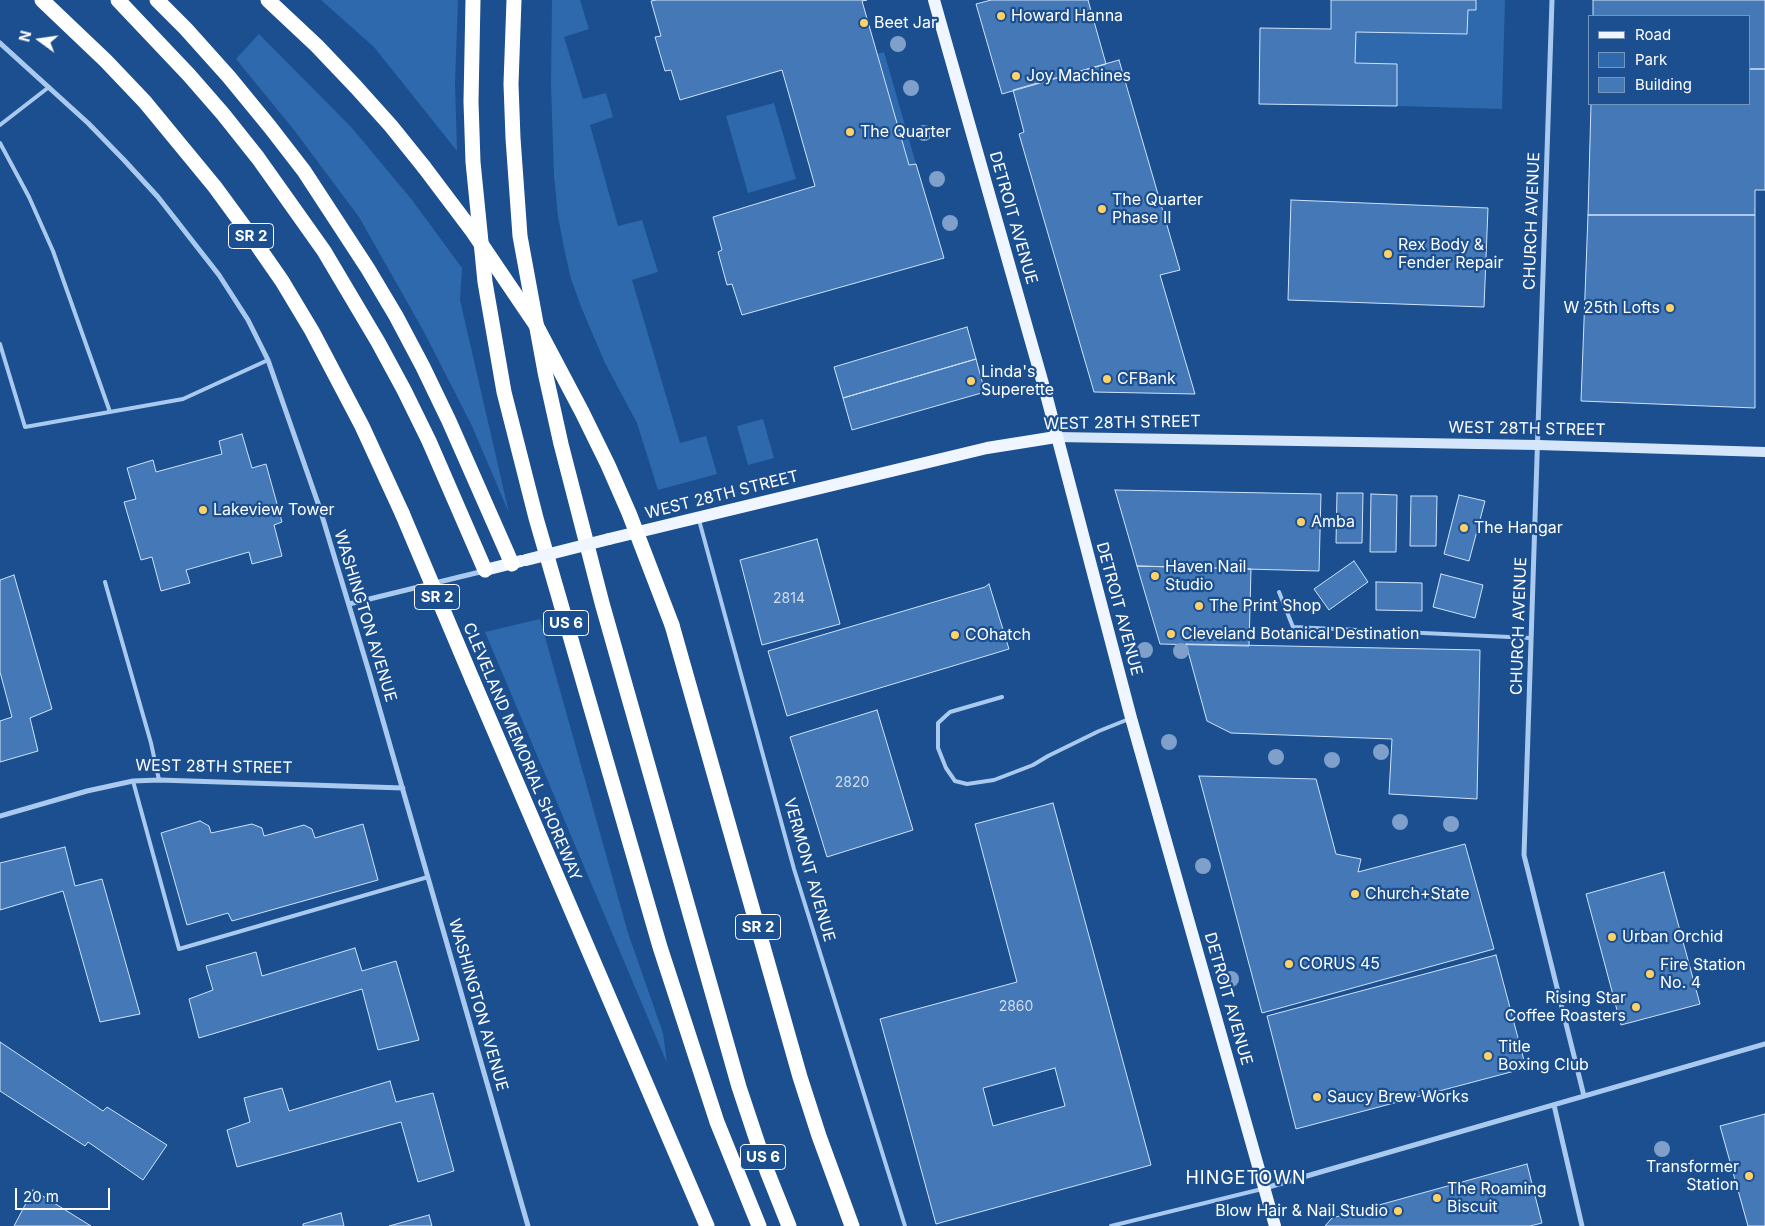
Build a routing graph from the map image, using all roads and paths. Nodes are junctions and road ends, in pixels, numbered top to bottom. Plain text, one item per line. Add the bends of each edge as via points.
1 (42, 0) edge
2 (118, 0) edge
3 (157, 0) edge
4 (268, 0) edge
5 (473, 0) edge
6 (514, 0) edge
7 (934, 0) edge
8 (1552, 0) edge
9 (0, 44) edge
10 (49, 87) junction
11 (0, 125) edge
12 (0, 142) edge
13 (0, 344) edge
14 (268, 360) junction
15 (110, 412) junction
16 (1056, 437) junction
17 (1538, 445) junction
18 (1765, 452) edge
19 (698, 517) junction
20 (519, 562) junction
21 (485, 570) junction
22 (105, 582) dead end
23 (1279, 592) dead end
24 (349, 604) junction
25 (1531, 638) junction
26 (1002, 697) dead end
27 (1131, 718) junction
28 (159, 780) junction
29 (133, 781) junction
30 (403, 788) junction
31 (0, 816) edge
32 (428, 877) junction
33 (1765, 1044) edge
34 (1584, 1096) junction
35 (1554, 1105) junction
36 (1265, 1188) junction
37 (528, 1226) edge
38 (707, 1226) edge
39 (759, 1226) edge
40 (789, 1226) edge
41 (852, 1226) edge
42 (905, 1226) edge
43 (1111, 1226) edge
44 (1276, 1226) edge
45 (1582, 1226) edge

1 - 38 highway, CLEVELAND MEMORIAL SHOREWAY / SR 2, bridge via 145,102 210,180 282,281 320,347 362,426 402,513
2 - 21 highway via 223,114 324,251 404,390
3 - 20 highway via 186,28 270,127 304,171 368,269 423,367
4 - 41 highway, SR 2, bridge via 317,46 391,126 473,232 536,325 608,465 672,625 800,1077
5 - 39 highway, US 6 via 473,162 485,282 504,392 536,518 654,928 717,1122
6 - 40 highway, US 6 via 511,84 520,236 557,426 602,603 739,1087
7 - 16 main road, DETROIT AVENUE
8 - 17 street, CHURCH AVENUE
9 - 10 street, WASHINGTON AVENUE
10 - 11 lane
10 - 14 street, WASHINGTON AVENUE via 124,160 190,236 248,320
12 - 15 lane via 54,251
13 - 15 lane via 25,427
14 - 15 lane via 183,399
14 - 24 street, WASHINGTON AVENUE via 300,448
16 - 17 street, WEST 28TH STREET
16 - 19 main road, WEST 28TH STREET via 987,448
16 - 27 main road, DETROIT AVENUE
17 - 18 street, WEST 28TH STREET
17 - 25 street, CHURCH AVENUE
19 - 20 main road, WEST 28TH STREET, bridge
19 - 42 lane, VERMONT AVENUE via 794,868
20 - 21 main road, WEST 28TH STREET
21 - 24 street, WEST 28TH STREET
22 - 28 lane
23 - 25 lane via 1294,627
24 - 30 street, WASHINGTON AVENUE
25 - 34 street, CHURCH AVENUE via 1524,855
26 - 27 lane via 950,712 938,723 938,748 954,781 967,784 994,780
27 - 36 main road, DETROIT AVENUE
28 - 29 street, WEST 28TH STREET
28 - 30 street, WEST 28TH STREET
29 - 31 street, WEST 28TH STREET
29 - 32 lane via 179,949
30 - 32 street, WASHINGTON AVENUE
32 - 37 street, WASHINGTON AVENUE
33 - 34 street
34 - 35 street
35 - 36 street
35 - 45 street
36 - 43 lane
36 - 44 main road, DETROIT AVENUE

